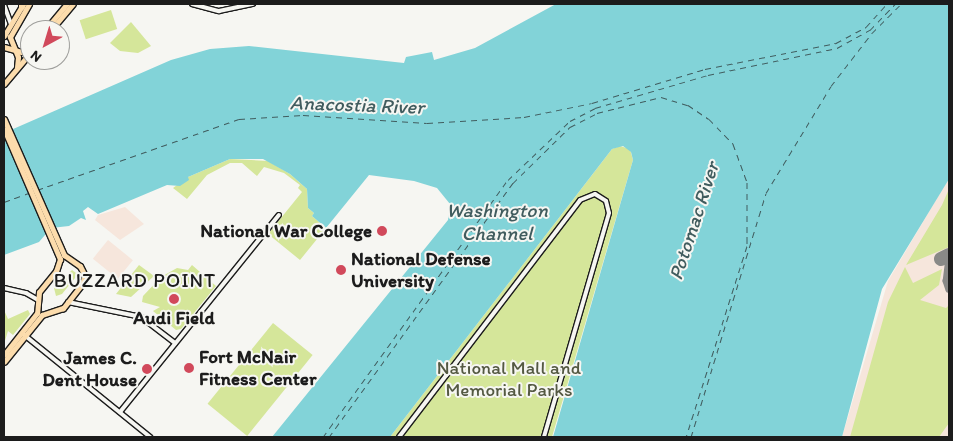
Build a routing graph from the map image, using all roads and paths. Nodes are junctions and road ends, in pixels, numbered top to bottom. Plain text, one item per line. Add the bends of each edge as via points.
1 (29, 4) edge
2 (67, 4) edge
3 (73, 4) edge
4 (253, 4) edge
5 (4, 5) edge
6 (23, 5) edge
7 (195, 5) edge
8 (18, 14) junction
9 (53, 20) edge
10 (59, 20) edge
11 (11, 24) junction
12 (4, 36) edge
13 (4, 47) edge
14 (13, 49) junction
15 (20, 51) edge
16 (20, 63) edge
17 (17, 66) junction
18 (4, 84) edge
19 (4, 119) edge
20 (4, 129) edge
21 (279, 214) dead end
22 (57, 245) junction
23 (73, 262) junction
24 (56, 271) junction
25 (4, 288) edge
26 (20, 291) junction
27 (40, 291) junction
28 (38, 301) junction
29 (67, 302) junction
30 (52, 312) junction
31 (24, 334) junction
32 (175, 343) junction
33 (4, 355) edge
34 (4, 362) edge
35 (120, 412) junction
36 (150, 437) edge
37 (399, 437) edge
38 (544, 437) edge

1 - 14 main road via 11,34
2 - 9 main road
3 - 10 main road
4 - 7 street via 225,10
5 - 8 street via 11,14
5 - 11 street
6 - 8 main road
8 - 11 main road
11 - 12 main road
13 - 14 main road
14 - 15 main road
14 - 17 main road via 18,58
16 - 17 main road
17 - 18 main road
19 - 22 main road
20 - 22 main road
21 - 32 street
22 - 23 main road
22 - 24 main road via 60,259
23 - 24 main road
23 - 29 main road via 83,269 84,279
24 - 27 main road
25 - 26 street
26 - 27 street
26 - 28 street
27 - 28 main road
28 - 30 main road
28 - 31 main road via 37,313
29 - 30 main road via 60,310
29 - 32 street via 143,318
30 - 31 main road via 42,315
31 - 33 main road
31 - 34 main road
31 - 35 street
32 - 35 street
35 - 36 street
37 - 38 street via 580,200 595,194 606,201 609,213

